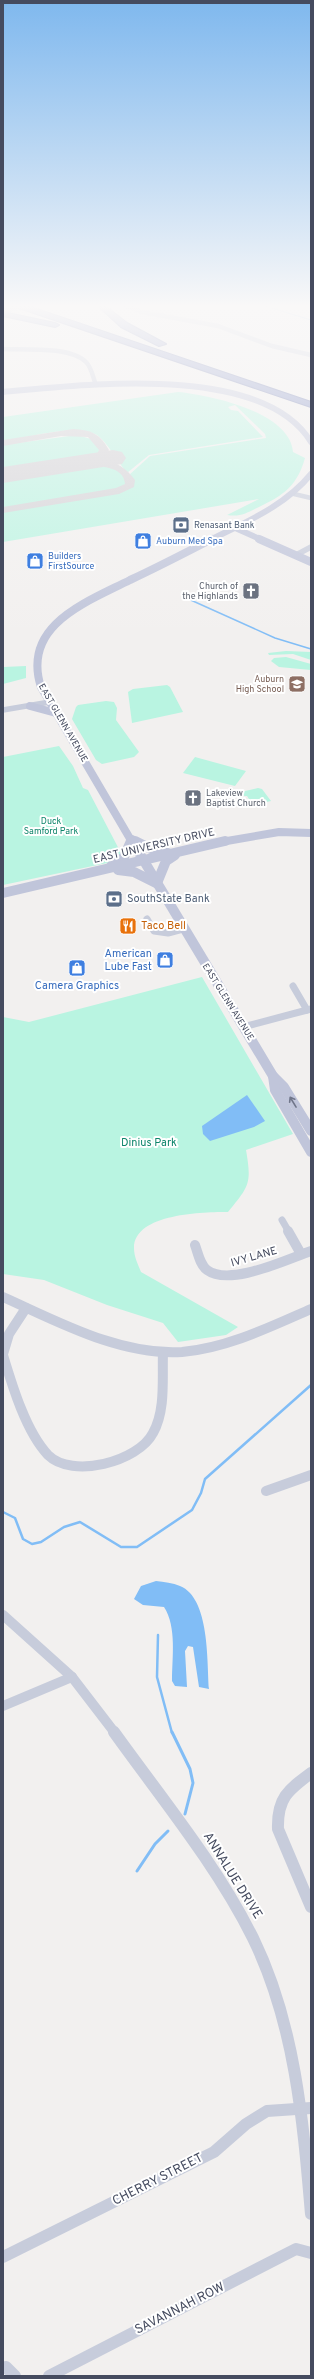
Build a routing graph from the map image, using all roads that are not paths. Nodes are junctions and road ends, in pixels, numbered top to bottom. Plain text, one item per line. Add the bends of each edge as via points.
1 (285, 416) edge
2 (311, 442) edge
3 (311, 474) edge
4 (294, 494) junction
5 (311, 498) edge
6 (250, 519) junction
7 (233, 527) junction
8 (248, 534) junction
9 (216, 536) junction
10 (311, 547) edge
11 (296, 555) junction
12 (311, 562) edge
13 (42, 690) junction
14 (50, 702) junction
15 (30, 706) junction
16 (3, 710) edge
17 (56, 713) junction
18 (311, 833) edge
19 (132, 839) junction
20 (177, 853) junction
21 (144, 861) junction
22 (106, 869) junction
23 (157, 883) junction
24 (3, 893) edge
25 (147, 919) dead end
26 (182, 928) junction
27 (293, 986) dead end
28 (309, 1010) edge
29 (243, 1027) junction
30 (273, 1076) junction
31 (311, 1131) edge
32 (311, 1152) edge
33 (282, 1220) dead end
34 (195, 1245) dead end
35 (311, 1251) edge
36 (301, 1254) junction
37 (3, 1298) edge
38 (26, 1308) junction
39 (311, 1309) edge
40 (163, 1352) junction
41 (3, 1354) edge
42 (311, 1475) edge
43 (266, 1491) dead end
44 (3, 1615) edge
45 (72, 1677) junction
46 (3, 1706) edge
47 (311, 1773) edge
48 (311, 1907) edge
49 (307, 2109) edge
50 (311, 2214) edge
51 (311, 2253) edge
52 (3, 2257) edge
53 (3, 2368) edge
54 (15, 2376) edge
55 (49, 2376) edge

1 - 2 main road via 301,428
3 - 4 main road, EAST GLENN AVENUE
4 - 5 street
4 - 6 main road, EAST GLENN AVENUE
6 - 7 main road, EAST GLENN AVENUE
6 - 8 main road
7 - 8 main road
7 - 9 main road, EAST GLENN AVENUE
8 - 9 main road
8 - 11 main road
9 - 13 main road, EAST GLENN AVENUE via 88,600 58,620 44,638 37,655 36,673
10 - 11 street
11 - 12 main road
13 - 14 main road, EAST GLENN AVENUE
13 - 15 main road via 38,699
14 - 15 street
14 - 17 main road, EAST GLENN AVENUE
15 - 16 street
15 - 17 main road
17 - 19 main road, EAST GLENN AVENUE
18 - 20 main road, EAST UNIVERSITY DRIVE via 266,833
19 - 20 main road via 151,849
19 - 21 main road, EAST GLENN AVENUE
19 - 22 main road via 120,862
20 - 21 main road, EAST UNIVERSITY DRIVE
20 - 23 main road via 166,861
21 - 22 main road, EAST UNIVERSITY DRIVE
21 - 23 main road, EAST GLENN AVENUE
22 - 23 main road via 134,872
22 - 24 main road, EAST UNIVERSITY DRIVE
23 - 26 main road, EAST GLENN AVENUE
25 - 26 street via 154,932 161,934
26 - 29 main road, EAST GLENN AVENUE
27 - 28 street
28 - 29 street
29 - 30 main road, EAST GLENN AVENUE
31 -> 30 main road, EAST GLENN AVENUE via 284,1087
30 - 32 main road, EAST GLENN AVENUE via 275,1090
33 - 36 street
34 - 36 street, IVY LANE via 207,1270 224,1276 242,1273
35 - 36 street, IVY LANE
37 - 38 street
38 - 40 street via 128,1345
38 - 41 street via 9,1334
39 - 40 street via 232,1341
40 - 41 street via 156,1428 148,1442 135,1452 119,1459 84,1468 67,1466 46,1454 36,1441 9,1376
42 - 43 street
44 - 45 street, ANNALUE DRIVE via 24,1631
45 - 46 street
45 - 49 street, ANNALUE DRIVE via 150,1779 216,1873 253,1938 273,1987
47 - 48 street via 278,1804 277,1817 278,1829
49 - 50 street, ANNALUE DRIVE
49 - 52 street, CHERRY STREET via 268,2111 246,2124 214,2152
51 - 55 street, SAVANNAH ROW via 296,2249
53 - 54 street via 6,2367

